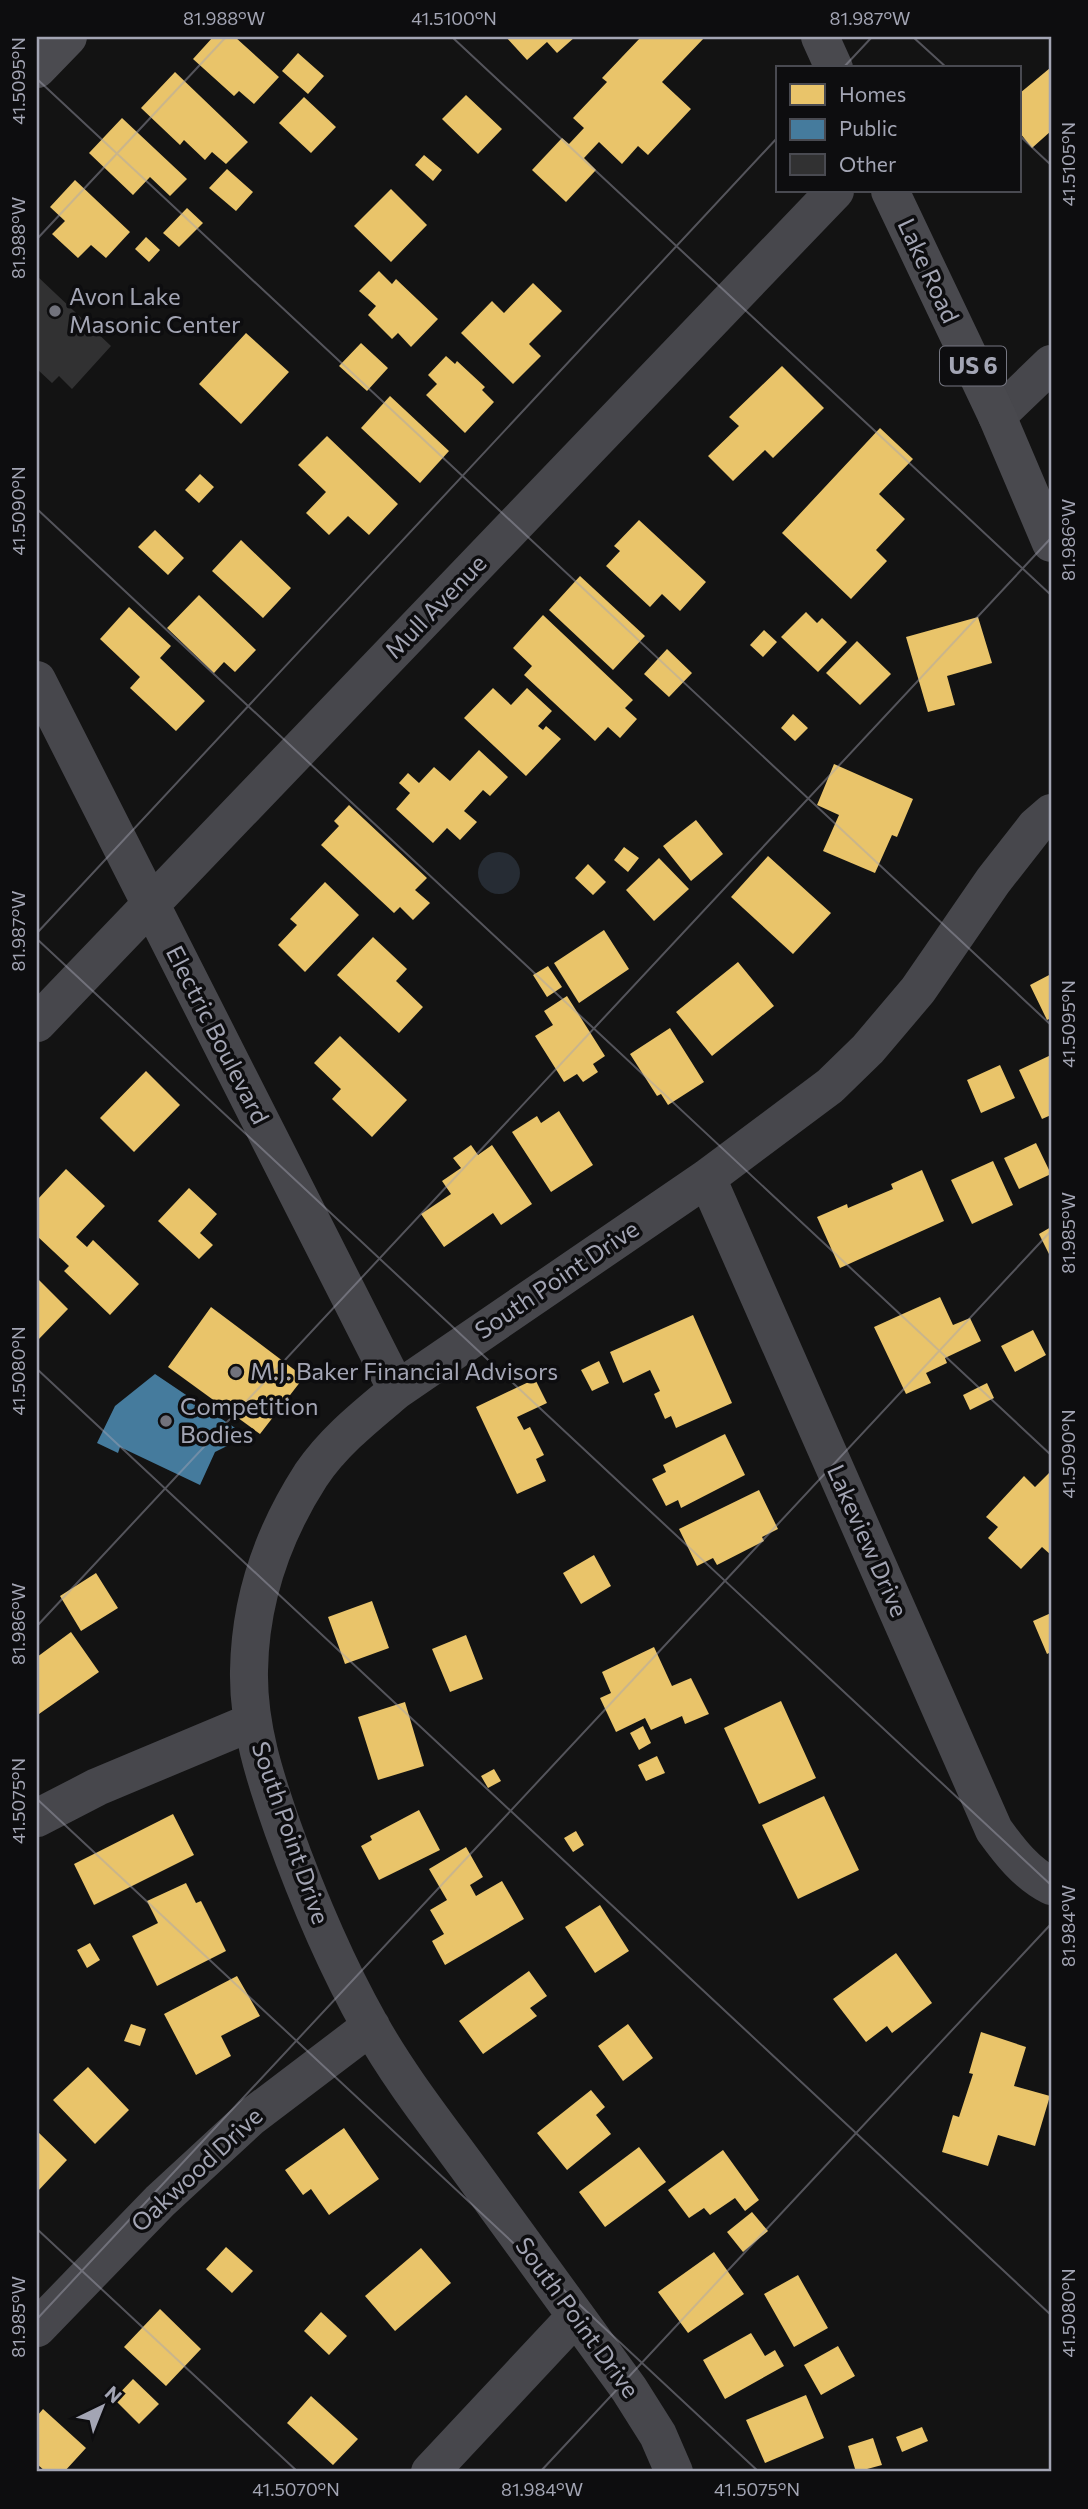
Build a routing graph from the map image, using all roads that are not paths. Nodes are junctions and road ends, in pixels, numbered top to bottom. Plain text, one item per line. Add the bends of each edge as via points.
1 (68, 37) edge
2 (820, 37) edge
3 (833, 66) edge
4 (37, 69) edge
5 (834, 192) edge
6 (890, 192) edge
7 (1051, 364) edge
8 (997, 416) junction
9 (1051, 543) edge
10 (37, 680) edge
11 (1051, 813) edge
12 (150, 904) junction
13 (37, 1023) edge
14 (707, 1178) junction
15 (397, 1390) junction
16 (252, 1722) junction
17 (37, 1818) edge
18 (1051, 1886) edge
19 (371, 2026) junction
20 (576, 2316) junction
21 (37, 2328) edge
22 (430, 2472) edge
23 (674, 2472) edge

1 - 4 street
2 - 3 main road
5 - 12 street, Mull Avenue
6 - 8 main road, Lake Road / US 6
7 - 8 street
8 - 9 main road, Lake Road / US 6
10 - 12 street, Electric Boulevard
11 - 14 street, South Point Drive via 993,881 926,980 868,1049 830,1086
12 - 13 street, Mull Avenue
12 - 15 street, Electric Boulevard
14 - 15 street, South Point Drive
14 - 18 street, Lakeview Drive via 994,1830 1013,1857
15 - 16 street, South Point Drive via 331,1450 282,1525 254,1611 249,1672
16 - 17 street via 97,1787
16 - 19 street, South Point Drive via 270,1792 302,1883
19 - 20 street, South Point Drive via 411,2089
19 - 21 street, Oakwood Drive via 251,2117
20 - 22 street
20 - 23 street, South Point Drive via 651,2424

